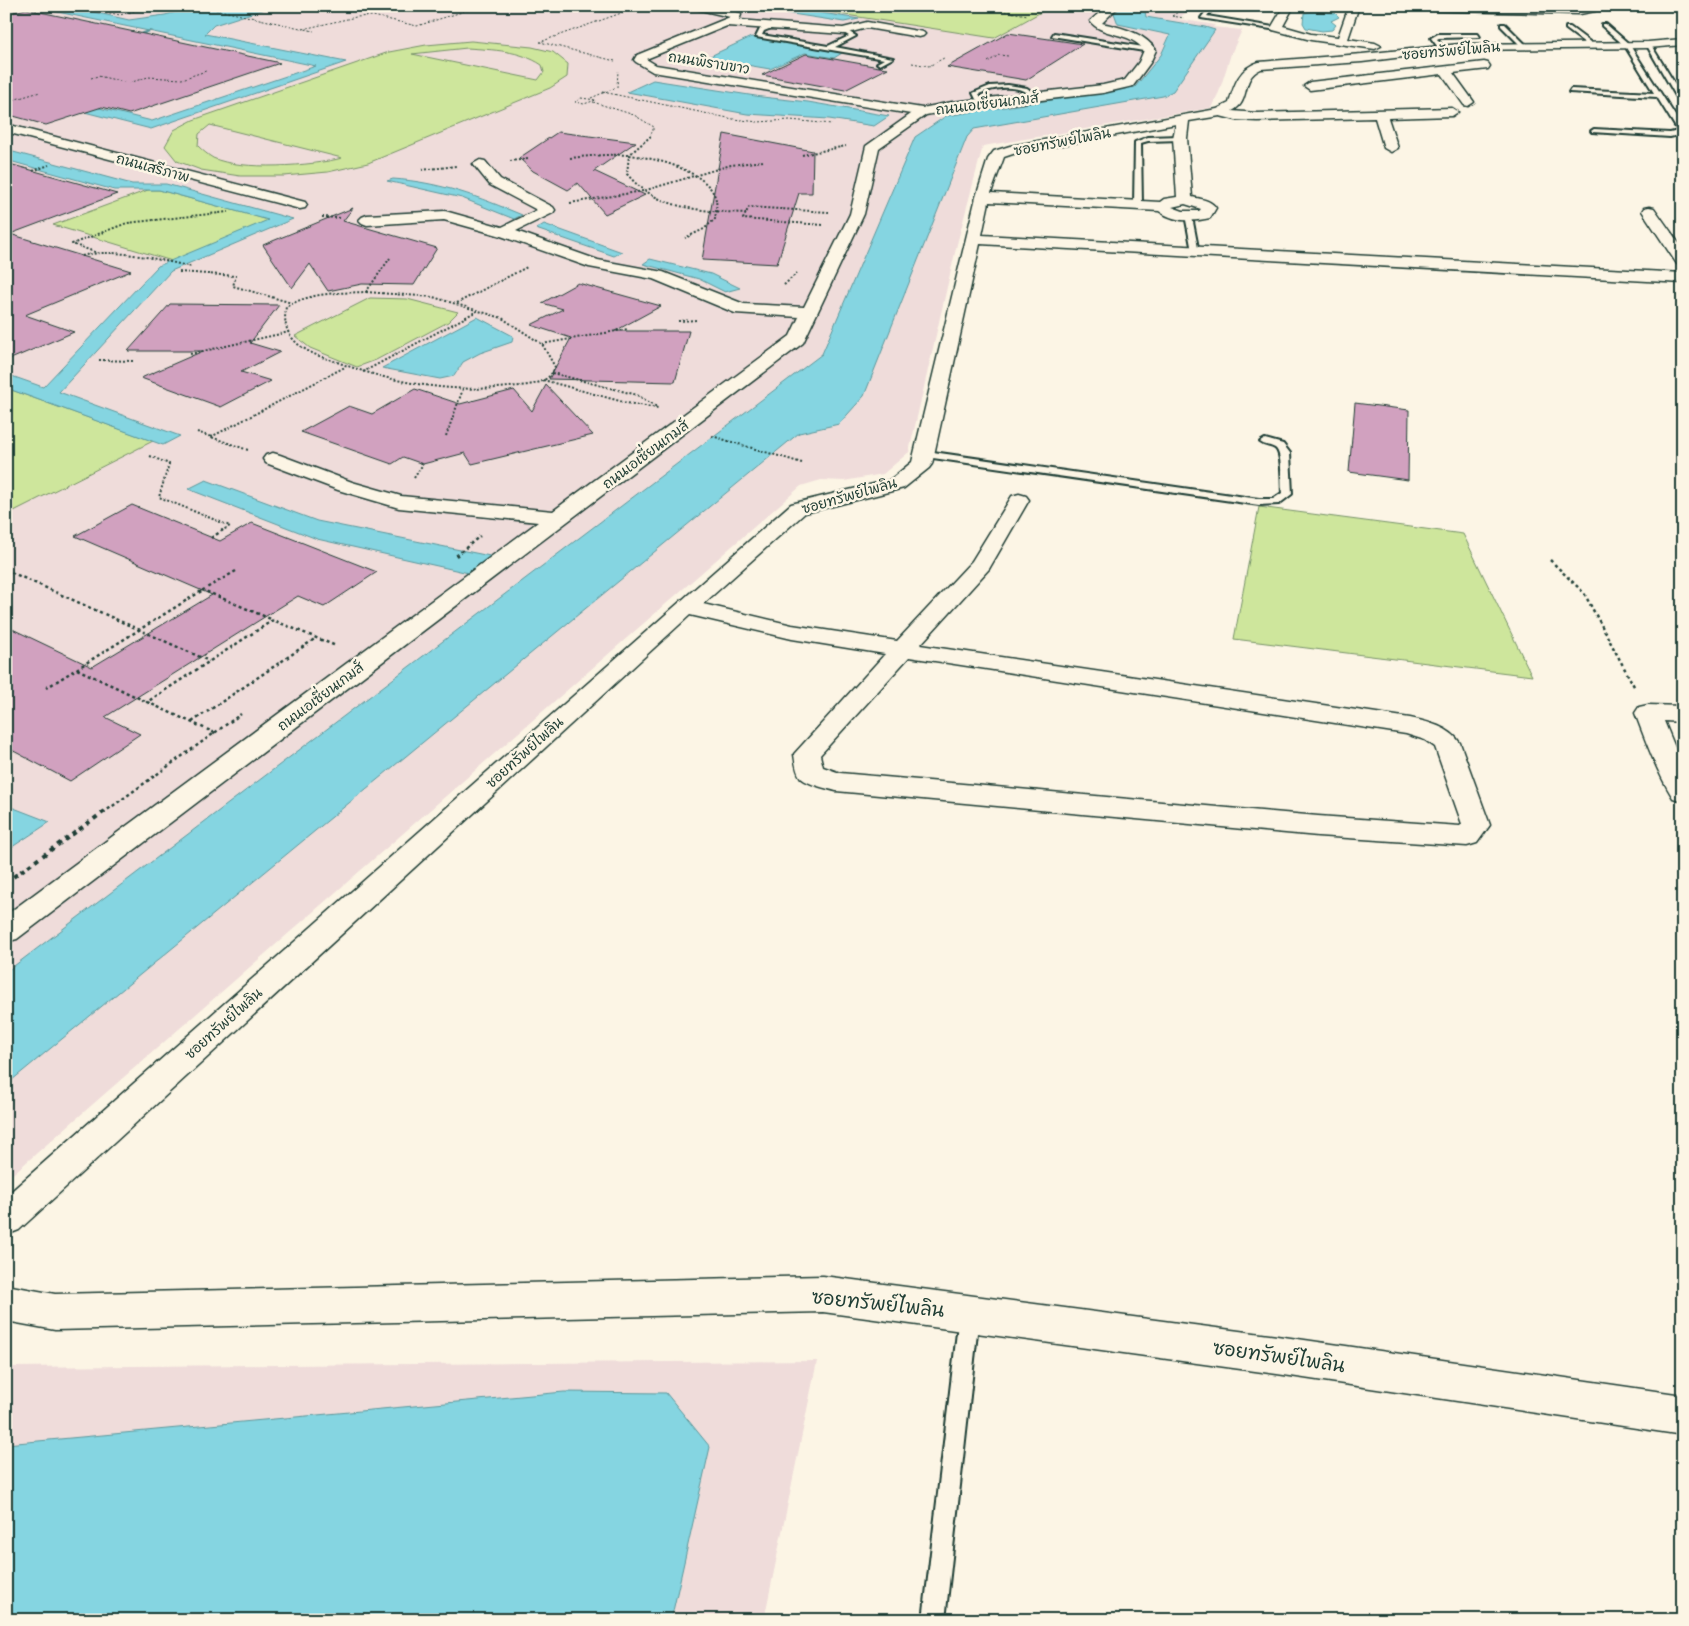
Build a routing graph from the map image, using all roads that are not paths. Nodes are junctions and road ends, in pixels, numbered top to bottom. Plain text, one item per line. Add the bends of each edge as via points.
1 (696, 6) edge
2 (1114, 6) edge
3 (1213, 6) edge
4 (1289, 6) edge
5 (1354, 6) edge
6 (1588, 6) edge
7 (1411, 7) edge
8 (1451, 7) edge
9 (728, 23) junction
10 (1503, 25) dead end
11 (1604, 25) dead end
12 (772, 26) junction
13 (1277, 28) junction
14 (1568, 28) dead end
15 (844, 31) junction
16 (918, 34) dead end
17 (1054, 35) dead end
18 (1342, 41) junction
19 (1683, 42) edge
20 (1592, 45) junction
21 (1627, 45) junction
22 (1648, 45) junction
23 (1523, 46) junction
24 (828, 48) junction
25 (1150, 50) junction
26 (1416, 52) junction
27 (1362, 58) junction
28 (880, 63) dead end
29 (1484, 66) dead end
30 (1445, 70) junction
31 (1397, 76) junction
32 (1310, 86) dead end
33 (1571, 91) dead end
34 (1658, 95) junction
35 (1364, 98) junction
36 (1468, 102) dead end
37 (1683, 102) edge
38 (922, 112) junction
39 (1220, 112) junction
40 (1452, 112) dead end
41 (6, 128) edge
42 (1182, 128) junction
43 (1594, 131) dead end
44 (1391, 148) dead end
45 (480, 164) dead end
46 (983, 198) junction
47 (1184, 200) junction
48 (1138, 205) junction
49 (300, 206) dead end
50 (1163, 207) junction
51 (1649, 211) dead end
52 (1188, 217) junction
53 (367, 220) dead end
54 (503, 232) junction
55 (975, 239) junction
56 (1196, 252) junction
57 (1683, 261) edge
58 (1683, 278) edge
59 (810, 312) junction
60 (1266, 442) dead end
61 (926, 454) junction
62 (273, 459) road end
63 (1019, 500) dead end
64 (559, 518) junction
65 (686, 607) junction
66 (903, 649) junction
67 (1683, 714) edge
68 (1683, 792) edge
69 (6, 930) edge
70 (6, 1219) edge
71 (6, 1304) edge
72 (969, 1314) junction
73 (1683, 1415) edge
74 (934, 1620) edge

1 - 9 street via 736,15
2 - 25 street via 1095,21 1098,25 1134,37 1147,44
3 - 13 lane via 1203,17
4 - 13 street
5 - 18 street
6 - 8 street via 1589,11 1580,12
7 - 8 street
9 - 12 street
9 - 38 street, ถนนพิราบขาว via 640,60 652,68
10 - 23 lane
11 - 21 lane
12 - 15 street
12 - 24 lane via 762,30 758,36
13 - 18 street
14 - 20 lane
15 - 16 street via 867,25
15 - 24 lane via 853,36
17 - 25 lane
18 - 26 street
19 - 22 street, ซอยทรัพย์ไพลิน
20 - 21 street, ซอยทรัพย์ไพลิน
20 - 23 street, ซอยทรัพย์ไพลิน
21 - 22 street, ซอยทรัพย์ไพลิน
21 - 34 lane
22 - 37 lane
23 - 26 street, ซอยทรัพย์ไพลิน via 1441,48
24 - 28 lane via 890,58
25 - 38 street, ถนนเอเซี่ยนเกมส์ via 1147,61 1129,83
26 - 27 street, ซอยทรัพย์ไพลิน
27 - 31 street
27 - 39 street, ซอยทรัพย์ไพลิน via 1249,68 1235,105
29 - 30 street
30 - 31 street
30 - 36 street
31 - 35 street
32 - 35 street
33 - 34 lane
34 - 43 lane via 1682,129 1677,137
35 - 39 street via 1257,117
35 - 40 street
35 - 44 street
38 - 59 street, ถนนเอเซี่ยนเกมส์ via 873,146 857,214
39 - 42 street, ซอยทรัพย์ไพลิน
41 - 49 street, ถนนเสรีภาพ
42 - 46 street, ซอยทรัพย์ไพลิน via 1010,150 995,159
42 - 47 street
42 - 48 lane via 1138,142
45 - 54 street via 495,182 548,210
46 - 48 street
46 - 55 street, ซอยทรัพย์ไพลิน
47 - 50 street via 1169,202
47 - 52 street via 1200,202 1209,208 1205,214
48 - 50 street
50 - 52 street via 1171,214
51 - 57 street
52 - 56 lane
53 - 54 street via 445,216
54 - 59 street via 595,264 657,275 740,309
55 - 56 street
55 - 61 street, ซอยทรัพย์ไพลิน
56 - 58 street
59 - 64 street, ถนนเอเซี่ยนเกมส์ via 797,339
60 - 61 lane via 1279,446 1284,453 1287,494 1275,502
61 - 65 street, ซอยทรัพย์ไพลิน via 922,464 897,484 798,508
62 - 64 street via 399,502
63 - 66 street via 981,564
64 - 69 street, ถนนเอเซี่ยนเกมส์
65 - 66 street via 733,621 803,635
65 - 70 street, ซอยทรัพย์ไพลิน
66 - 66 street via 808,754 811,772 836,782 1318,826 1467,836 1476,825 1447,743 1434,734 1410,726
67 - 68 street via 1648,713
71 - 72 street, ซอยทรัพย์ไพลิน via 55,1312 823,1294
72 - 73 street, ซอยทรัพย์ไพลิน via 1267,1353
72 - 74 lane

